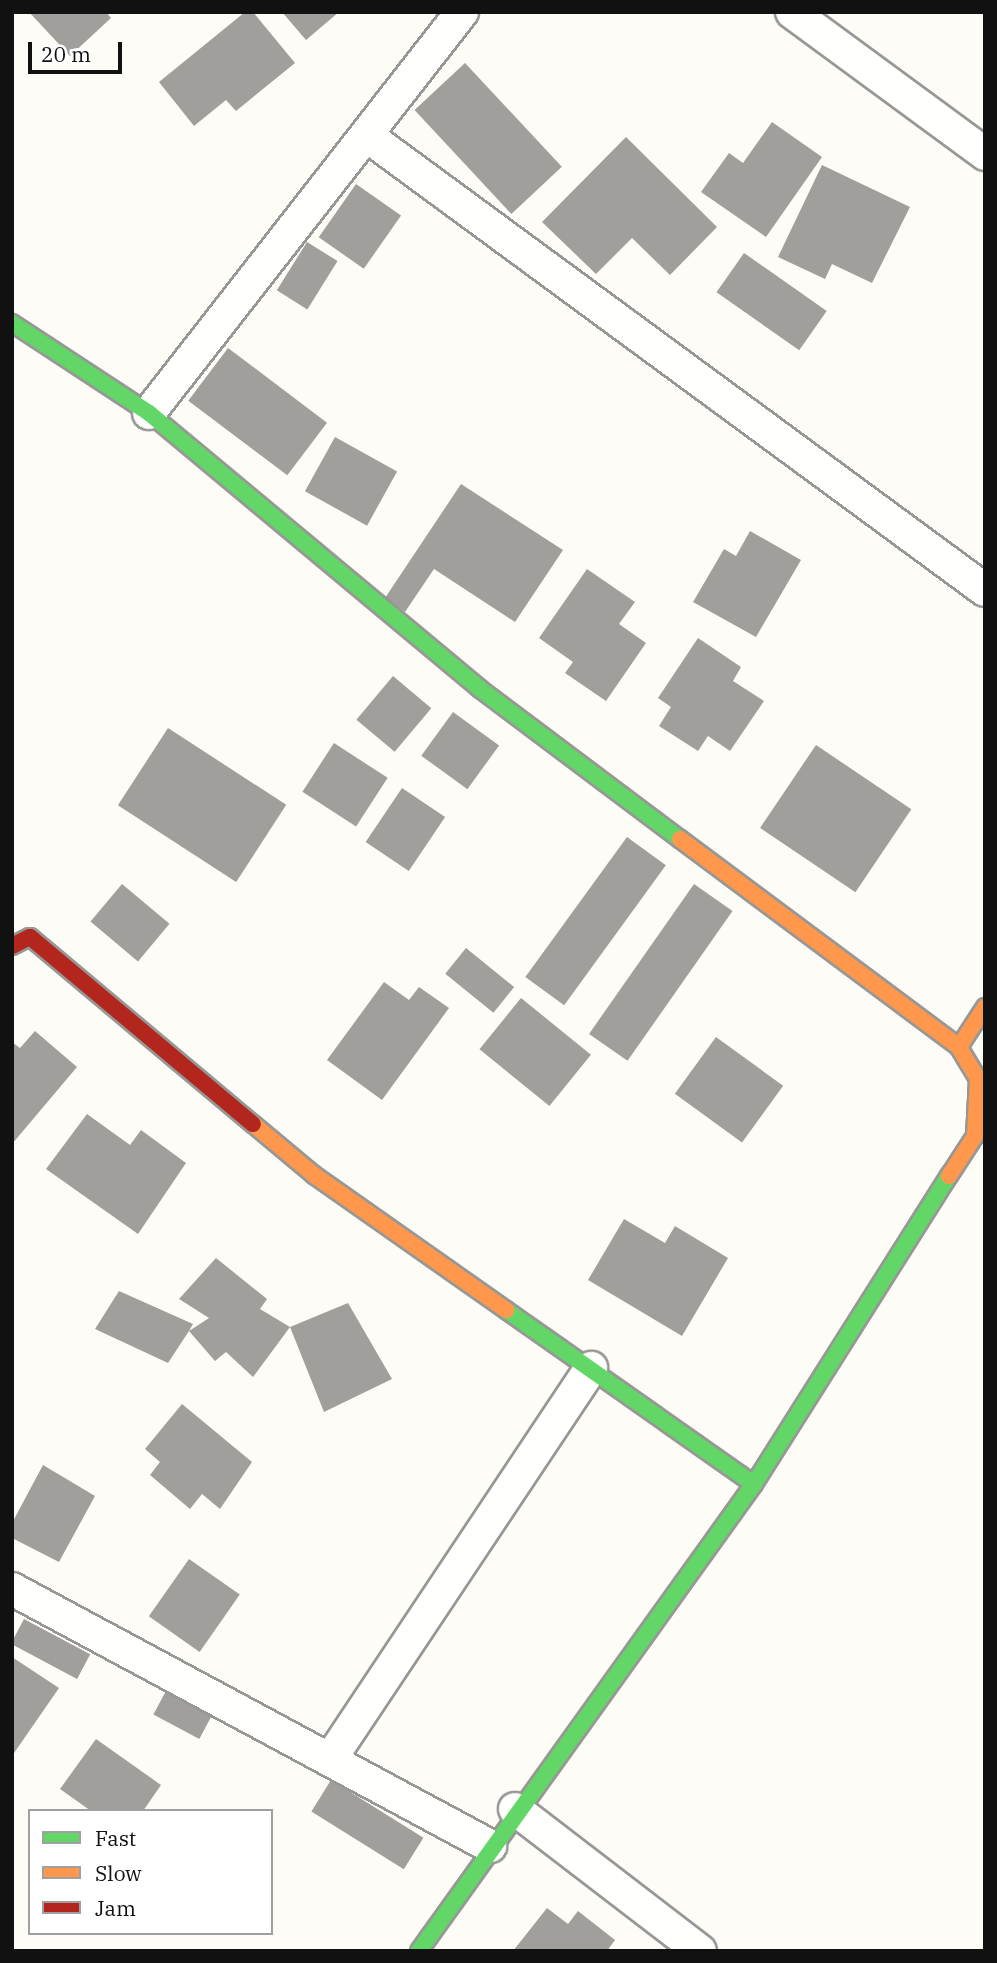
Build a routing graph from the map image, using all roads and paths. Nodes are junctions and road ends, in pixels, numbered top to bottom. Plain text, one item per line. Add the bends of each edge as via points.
1 (462, 12) edge
2 (792, 12) edge
3 (366, 135) junction
4 (985, 154) edge
5 (12, 323) edge
6 (149, 413) junction
7 (985, 590) edge
8 (12, 946) edge
9 (985, 1007) edge
10 (959, 1047) junction
11 (981, 1082) edge
12 (980, 1135) edge
13 (591, 1368) junction
14 (754, 1484) junction
15 (12, 1590) edge
16 (331, 1758) junction
17 (515, 1810) junction
18 (490, 1846) junction
19 (419, 1951) edge
20 (700, 1951) edge

1 - 3 street
2 - 4 street
3 - 6 street
3 - 7 street
5 - 6 street
6 - 10 street via 480,689
8 - 13 street via 30,937 314,1175
9 - 10 street
10 - 11 street
11 - 12 street
12 - 14 street
13 - 14 street
13 - 16 street
14 - 17 street
15 - 16 street
16 - 18 street
17 - 18 street
17 - 20 street
18 - 19 street

